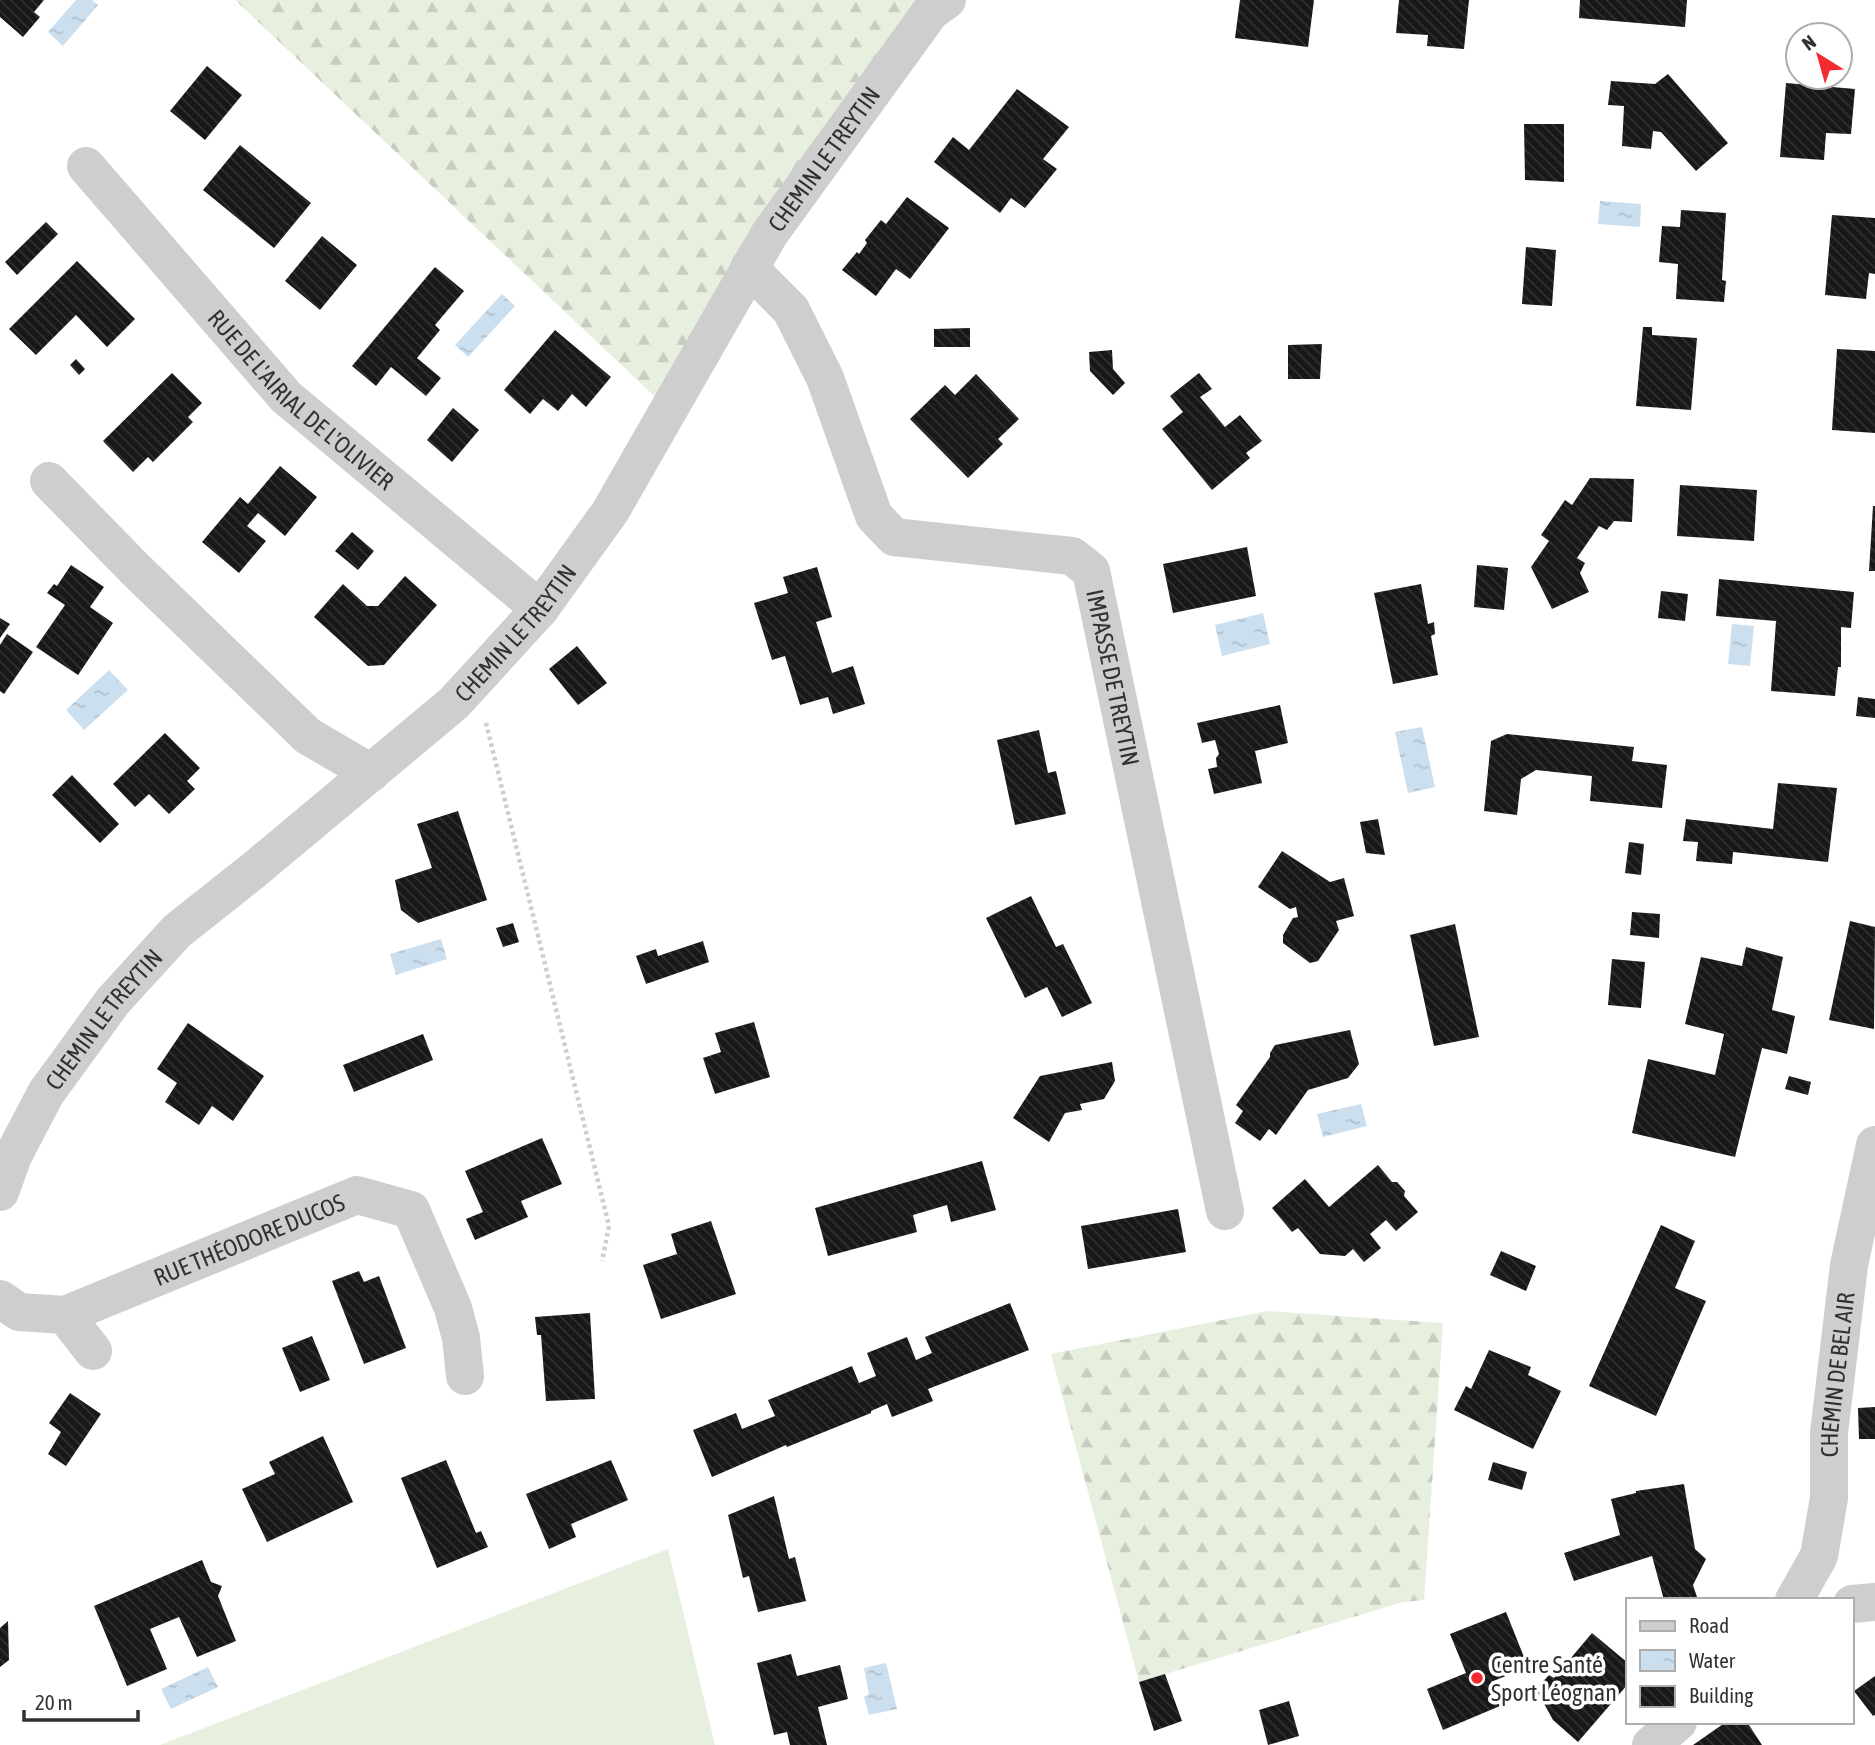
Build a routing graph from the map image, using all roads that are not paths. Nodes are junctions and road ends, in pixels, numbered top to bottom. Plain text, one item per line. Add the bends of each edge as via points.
1 (947, 0) edge
2 (86, 166) dead end
3 (749, 268) junction
4 (49, 481) dead end
5 (540, 609) junction
6 (370, 773) junction
7 (1875, 1145) edge
8 (0, 1192) edge
9 (1224, 1211) dead end
10 (0, 1300) edge
11 (65, 1315) junction
12 (93, 1351) dead end
13 (465, 1376) dead end
14 (1804, 1598) edge
15 (1875, 1602) edge
16 (1854, 1604) edge
17 (1676, 1724) edge
18 (1651, 1745) edge

1 - 3 street, CHEMIN LE TREYTIN via 931,11
2 - 5 street, RUE DE L'AIRIAL DE L'OLIVIER via 286,397
3 - 5 street, CHEMIN LE TREYTIN via 610,512
3 - 9 street, IMPASSE DE TREYTIN via 791,310 825,378 874,516 894,537 1072,556 1091,571
4 - 6 street via 308,736
5 - 6 street, CHEMIN LE TREYTIN via 454,703
6 - 8 street, CHEMIN LE TREYTIN via 177,931 113,1001 46,1093
7 - 14 street, CHEMIN DE BEL AIR via 1849,1265 1829,1433 1829,1498 1819,1556
10 - 11 street, RUE THÉODORE DUCOS via 19,1312
11 - 12 street
11 - 13 street, RUE THÉODORE DUCOS via 357,1195 411,1210 453,1308
15 - 16 street
17 - 18 street

